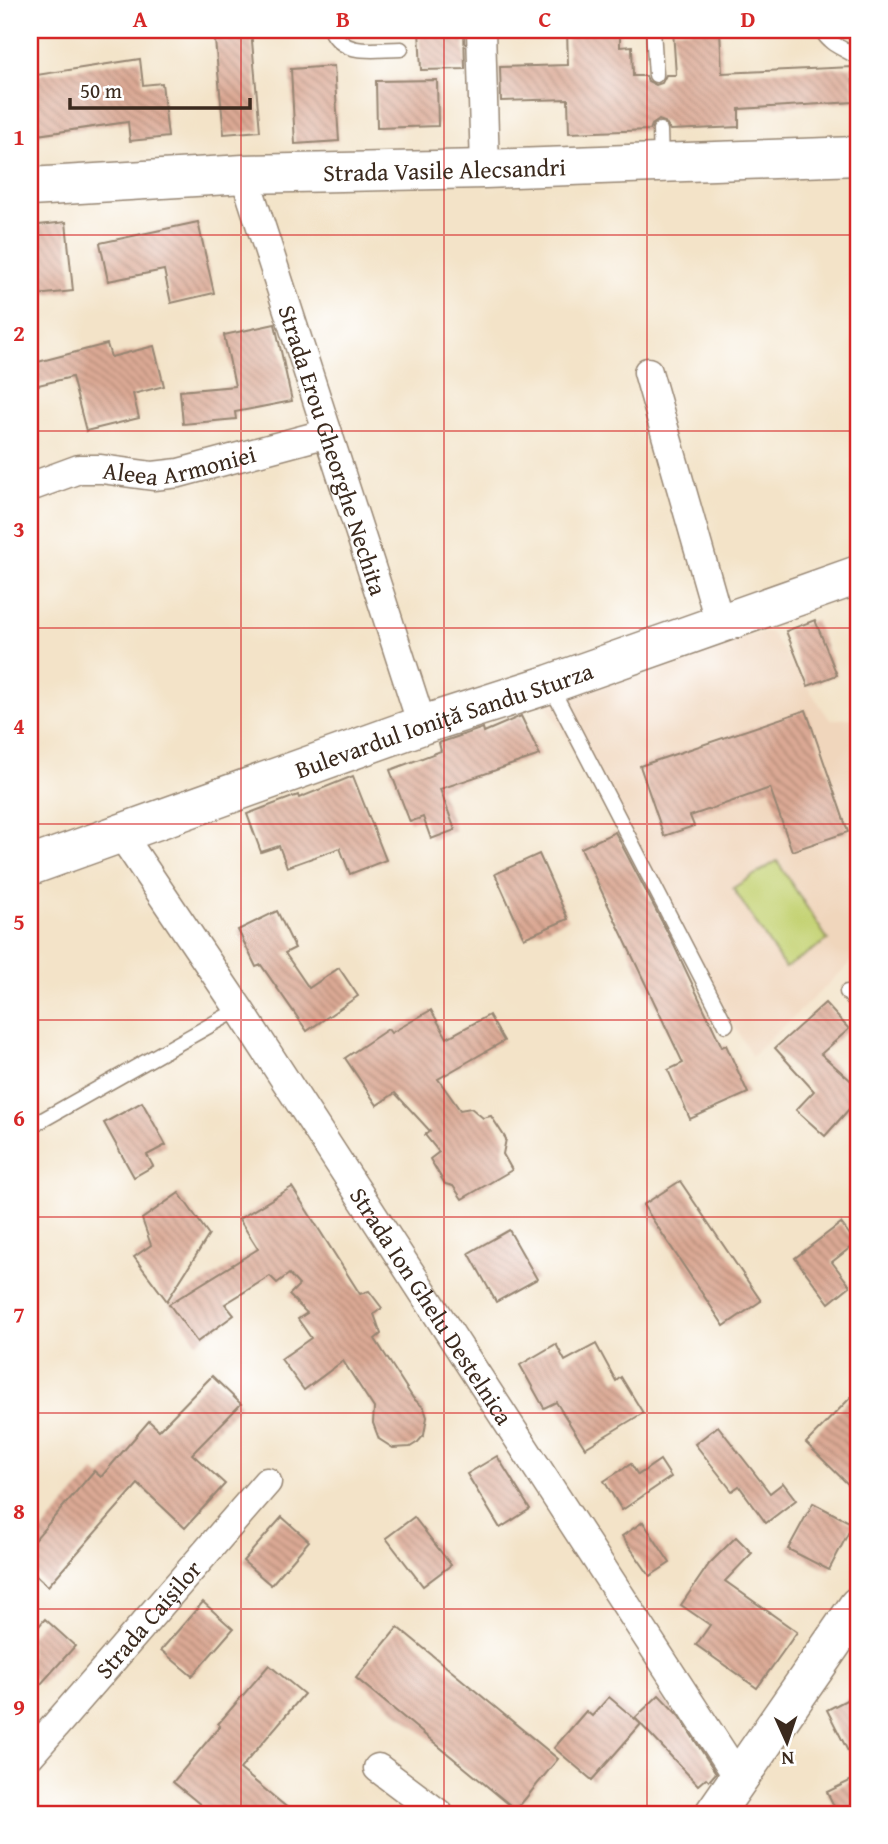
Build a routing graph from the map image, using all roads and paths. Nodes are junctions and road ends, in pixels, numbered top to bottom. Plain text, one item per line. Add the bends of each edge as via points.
1 (331, 30) edge
2 (481, 30) edge
3 (653, 30) edge
4 (822, 30) edge
5 (401, 49) dead end
6 (858, 58) edge
7 (656, 75) dead end
8 (858, 156) edge
9 (485, 169) junction
10 (244, 174) junction
11 (30, 187) edge
12 (648, 372) dead end
13 (328, 433) junction
14 (30, 486) edge
15 (858, 575) edge
16 (720, 624) junction
17 (550, 684) junction
18 (422, 725) junction
19 (121, 834) junction
20 (30, 866) edge
21 (847, 992) dead end
22 (858, 1004) edge
23 (239, 1009) junction
24 (726, 1025) dead end
25 (30, 1127) edge
26 (267, 1482) dead end
27 (858, 1606) edge
28 (30, 1755) edge
29 (378, 1768) dead end
30 (740, 1780) junction
31 (717, 1813) edge
32 (439, 1814) edge

1 - 5 lane via 336,40 353,49
2 - 9 street
3 - 7 lane
4 - 6 lane via 834,44
8 - 9 street, Strada Vasile Alecsandri via 661,146
9 - 10 street, Strada Vasile Alecsandri
10 - 11 street, Strada Vasile Alecsandri
10 - 13 street, Strada Erou Gheorghe Nechita
12 - 16 street
13 - 14 street, Aleea Armoniei via 179,473 153,476 79,469
13 - 18 street, Strada Erou Gheorghe Nechita
15 - 16 street, Bulevardul Ioniță Sandu Sturza
16 - 17 street, Bulevardul Ioniță Sandu Sturza
17 - 18 street, Bulevardul Ioniță Sandu Sturza
17 - 24 lane
18 - 19 street, Bulevardul Ioniță Sandu Sturza
19 - 20 street, Bulevardul Ioniță Sandu Sturza
19 - 23 street, Strada Ion Ghelu Destelnica
21 - 22 lane
23 - 25 lane
23 - 30 street, Strada Ion Ghelu Destelnica
26 - 28 street, Strada Caișilor
27 - 30 street
29 - 32 street
30 - 31 street

